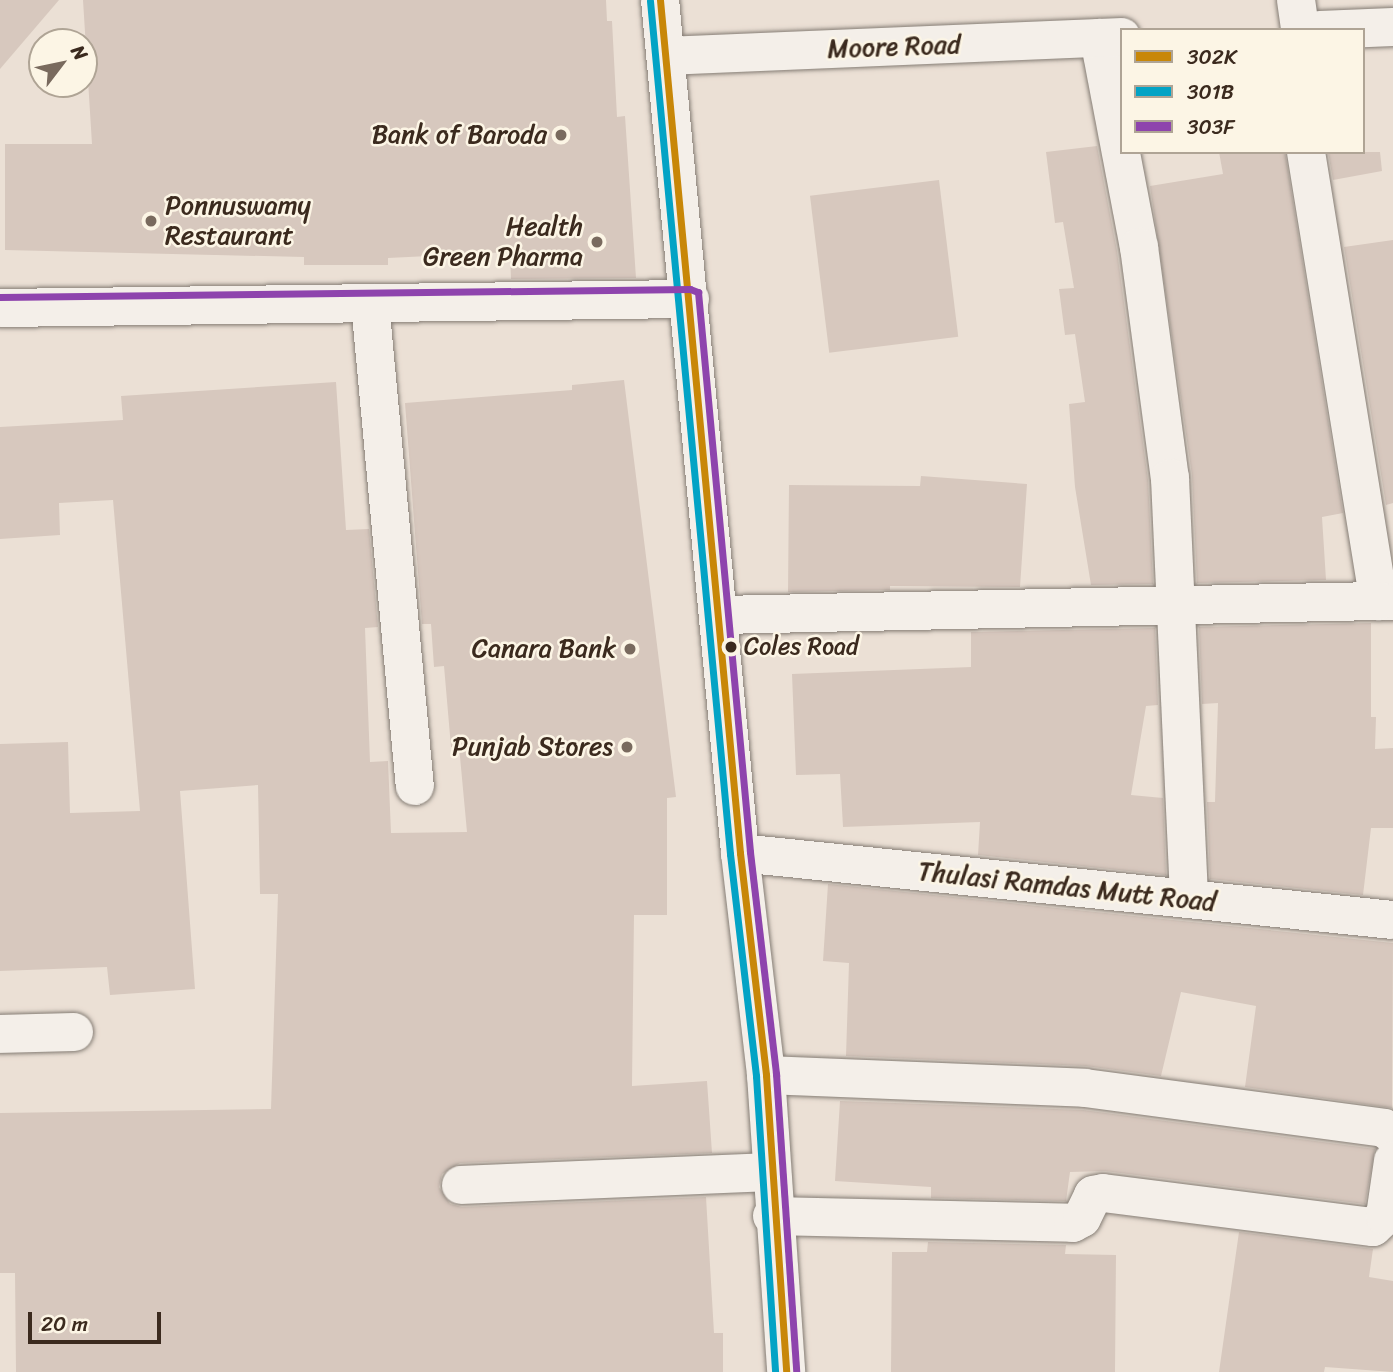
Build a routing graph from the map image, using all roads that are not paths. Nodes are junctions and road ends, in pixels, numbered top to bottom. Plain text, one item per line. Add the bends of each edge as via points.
1 (660, 0) edge
2 (1296, 0) edge
3 (1393, 27) edge
4 (1300, 28) edge
5 (1365, 28) edge
6 (1110, 38) edge
7 (666, 56) junction
8 (1120, 110) edge
9 (1126, 154) edge
10 (1306, 154) edge
11 (690, 299) junction
12 (370, 303) junction
13 (0, 308) edge
14 (1386, 601) edge
15 (1175, 608) junction
16 (720, 615) junction
17 (415, 786) dead end
18 (740, 853) junction
19 (1189, 900) junction
20 (1393, 920) edge
21 (74, 1032) dead end
22 (0, 1034) edge
23 (766, 1074) junction
24 (1393, 1135) edge
25 (1393, 1161) edge
26 (770, 1172) junction
27 (461, 1185) dead end
28 (772, 1216) junction
29 (786, 1372) edge

1 - 7 street
2 - 4 street
3 - 5 street
6 - 7 street, Moore Road
6 - 8 street
7 - 11 street
9 - 15 street via 1170,478
10 - 14 street
11 - 12 street
11 - 16 street
12 - 13 street
12 - 17 street
14 - 15 street
15 - 16 street
15 - 19 street
16 - 18 street
18 - 19 street, Thulasi Ramdas Mutt Road
18 - 23 street
19 - 20 street, Thulasi Ramdas Mutt Road
21 - 22 street
23 - 24 street via 1084,1088 1384,1128
23 - 26 street
25 - 28 street via 1385,1216 1373,1227 1102,1194 1093,1195 1082,1218 1073,1223
26 - 27 street
26 - 28 street
28 - 29 street

